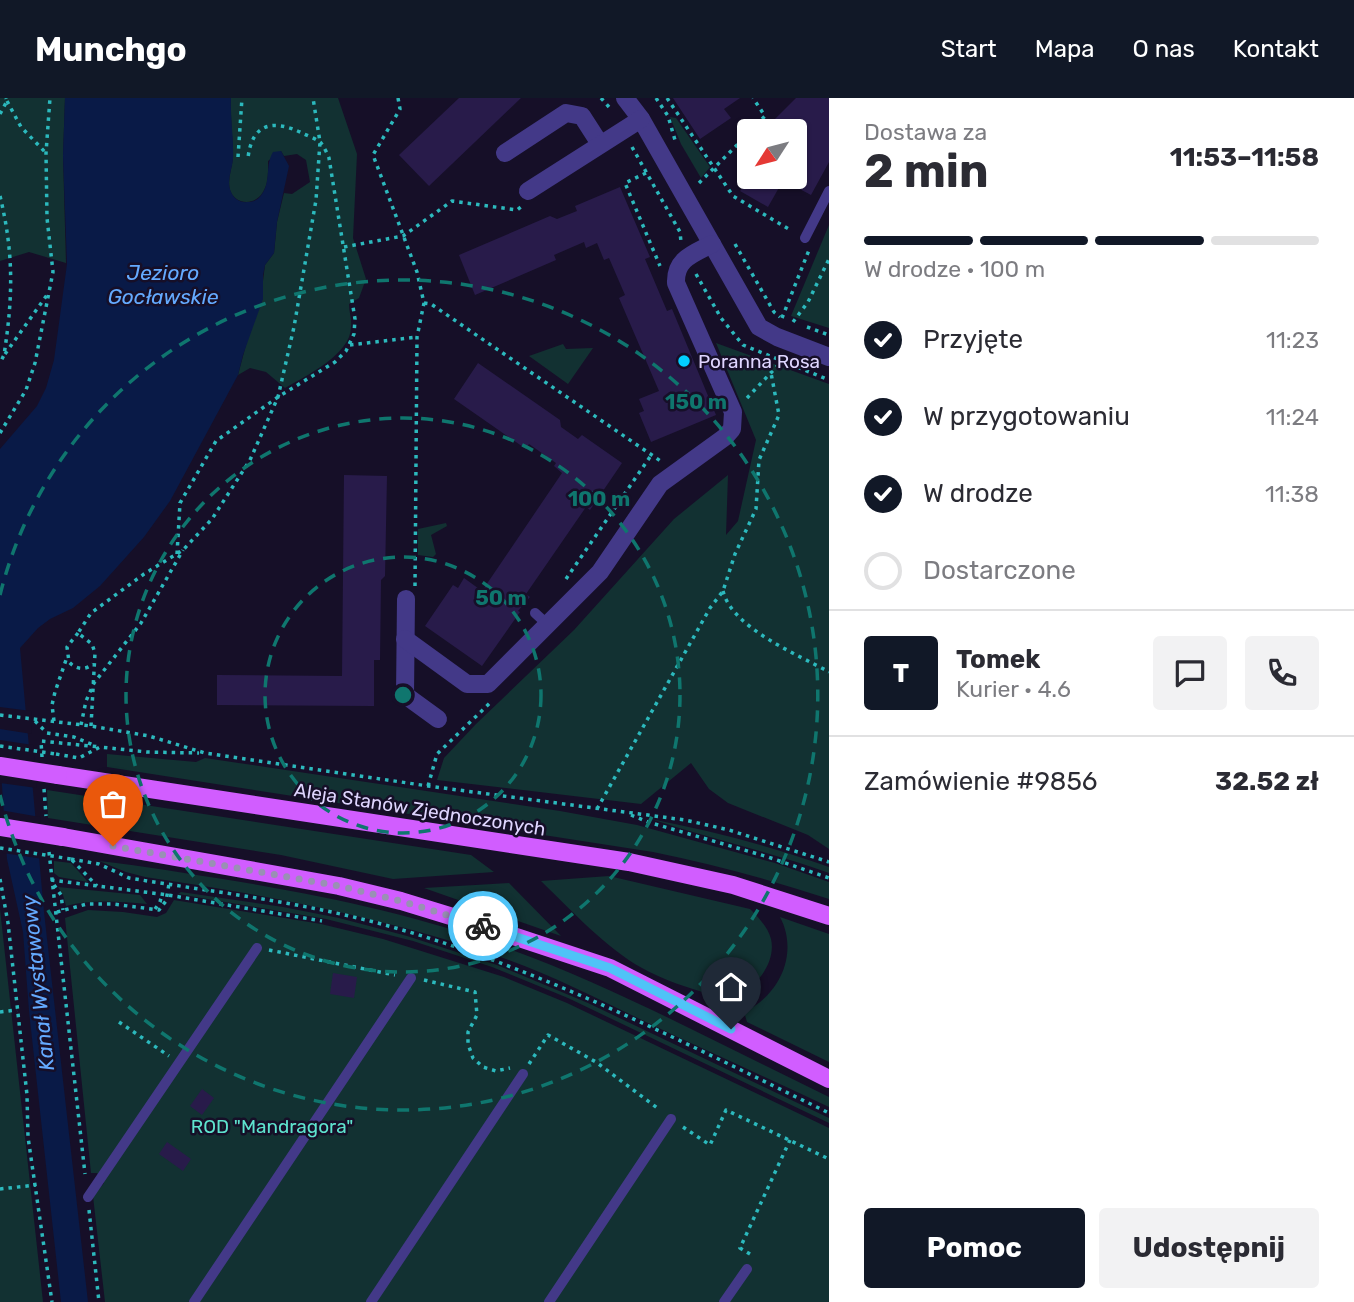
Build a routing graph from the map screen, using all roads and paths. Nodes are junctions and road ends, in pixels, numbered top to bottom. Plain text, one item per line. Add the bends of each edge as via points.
1 (50, 98) edge
2 (242, 98) edge
3 (313, 98) edge
4 (398, 98) edge
5 (601, 98) edge
6 (625, 98) edge
7 (656, 98) edge
8 (667, 98) edge
9 (753, 98) edge
10 (7, 100) edge
11 (0, 114) edge
12 (641, 119) junction
13 (762, 119) edge
14 (623, 131) junction
15 (320, 142) junction
16 (600, 144) junction
17 (737, 145) edge
18 (681, 150) dead end
19 (46, 153) junction
20 (505, 153) dead end
21 (238, 158) dead end
22 (247, 159) dead end
23 (714, 168) junction
24 (693, 172) dead end
25 (699, 183) junction
26 (695, 187) dead end
27 (829, 191) edge
28 (0, 196) edge
29 (528, 197) joint
30 (403, 236) junction
31 (805, 238) junction
32 (733, 241) dead end
33 (712, 244) junction
34 (344, 248) junction
35 (688, 257) junction
36 (829, 258) edge
37 (49, 293) junction
38 (424, 303) junction
39 (782, 318) junction
40 (417, 337) junction
41 (349, 345) junction
42 (4, 355) junction
43 (829, 357) edge
44 (782, 362) junction
45 (0, 363) edge
46 (771, 373) junction
47 (829, 380) edge
48 (278, 397) junction
49 (733, 412) junction
50 (0, 433) edge
51 (652, 454) junction
52 (665, 463) dead end
53 (183, 550) junction
54 (177, 554) junction
55 (562, 584) dead end
56 (410, 592) joint
57 (723, 592) junction
58 (78, 633) junction
59 (405, 639) junction
60 (66, 657) junction
61 (94, 662) junction
62 (829, 672) edge
63 (94, 683) junction
64 (497, 696) dead end
65 (0, 715) edge
66 (438, 719) dead end
67 (35, 721) junction
68 (54, 721) junction
69 (81, 725) junction
70 (91, 726) junction
71 (0, 746) edge
72 (100, 747) junction
73 (205, 753) junction
74 (0, 766) edge
75 (48, 776) junction
76 (428, 786) junction
77 (597, 809) junction
78 (627, 813) junction
79 (47, 825) dead end
80 (0, 827) edge
81 (0, 848) edge
82 (49, 853) dead end
83 (71, 859) junction
84 (829, 862) edge
85 (829, 878) edge
86 (0, 879) edge
87 (51, 880) junction
88 (169, 884) junction
89 (97, 886) junction
90 (162, 894) junction
91 (168, 895) junction
92 (3, 904) edge
93 (63, 911) junction
94 (153, 911) junction
95 (57, 912) junction
96 (829, 916) edge
97 (322, 921) dead end
98 (257, 948) dead end
99 (411, 978) dead end
100 (17, 1010) junction
101 (0, 1012) edge
102 (119, 1021) dead end
103 (179, 1064) junction
104 (523, 1074) joint
105 (829, 1079) edge
106 (829, 1113) edge
107 (671, 1119) junction
108 (790, 1140) junction
109 (829, 1159) edge
110 (37, 1185) junction
111 (0, 1189) edge
112 (88, 1197) junction
113 (747, 1269) joint
114 (52, 1302) edge
115 (99, 1302) edge
116 (194, 1302) edge
117 (371, 1302) edge
118 (549, 1302) edge
119 (724, 1302) edge

1 - 19 path
2 - 21 path
3 - 15 path
4 - 30 path via 400,109 373,155
5 - 14 path
6 - 12 street
7 - 18 path
8 - 23 path
9 - 13 path via 765,116
10 - 11 path
10 - 19 path via 21,127
12 - 14 street
12 - 33 street
14 - 16 street
14 - 35 path via 680,232
15 - 22 path via 281,125 269,126 258,130
15 - 34 path via 329,158
15 - 48 path via 316,200
16 - 20 street via 582,116 566,113
16 - 29 street
17 - 23 path
19 - 37 path via 53,272
23 - 25 path
23 - 31 path via 733,196
24 - 25 path
25 - 26 path
27 - 31 lane
28 - 42 path via 12,286
29 - 30 path via 517,210 452,201
30 - 34 path
30 - 38 path
31 - 39 path via 810,247
32 - 39 path via 774,312
33 - 35 street
33 - 43 street via 759,327
34 - 41 path via 355,319
35 - 44 path via 732,333 743,345
35 - 49 street via 678,267 676,284
36 - 39 path via 793,322
37 - 42 path
37 - 50 path via 26,390
38 - 40 path
38 - 51 path
40 - 41 path
40 - 56 path
41 - 48 path via 335,362
42 - 45 path
44 - 46 path
44 - 47 path
46 - 49 path
46 - 57 path via 779,415 759,460 756,509
48 - 53 path via 250,460 212,519
48 - 54 path via 216,441 180,503
49 - 59 street via 732,429 725,437 660,484 600,572 541,619 488,684 467,684
51 - 52 path
51 - 55 path
53 - 54 path
53 - 63 path via 141,623
54 - 58 path via 91,613
56 - 59 street
57 - 62 path via 729,609 753,630
57 - 77 path
58 - 60 path via 67,647
58 - 61 path via 94,648
59 - 66 street via 405,695
60 - 61 path via 80,668
60 - 68 path via 52,705
61 - 63 path
63 - 69 path
63 - 70 path
64 - 76 path via 436,754
65 - 67 path
67 - 68 path
67 - 72 path via 47,733
68 - 69 path
69 - 70 path
70 - 73 path via 149,736
71 - 72 path, bridge via 79,758
72 - 73 path
72 - 75 path via 41,741
73 - 76 path
74 - 75 main road, Aleja Stanów Zjednoczonych, bridge
75 - 79 path
75 - 96 main road, Aleja Stanów Zjednoczonych via 629,862 733,885
76 - 77 path
77 - 78 path
78 - 84 path via 729,830
78 - 85 path
80 - 105 main road, bridge via 339,886 476,923 610,968
81 - 83 path, bridge
82 - 87 path
83 - 88 path
83 - 89 path
86 - 92 path
87 - 89 path
87 - 93 path via 61,895
87 - 95 path
88 - 91 path
88 - 106 path via 325,911 505,963
89 - 90 path
90 - 91 path
90 - 94 path
91 - 94 path via 163,906
91 - 97 path
92 - 100 path
93 - 94 path via 100,904
93 - 95 path
95 - 112 path
98 - 103 lane
99 - 116 lane
100 - 101 path
100 - 110 path
102 - 103 path
103 - 112 lane
104 - 107 path via 548,1034 596,1062
104 - 117 lane
107 - 108 path via 710,1145 726,1110
107 - 118 lane
108 - 109 path
108 - 113 path via 740,1248 753,1256
110 - 111 path
110 - 114 path
112 - 115 path
113 - 119 lane

